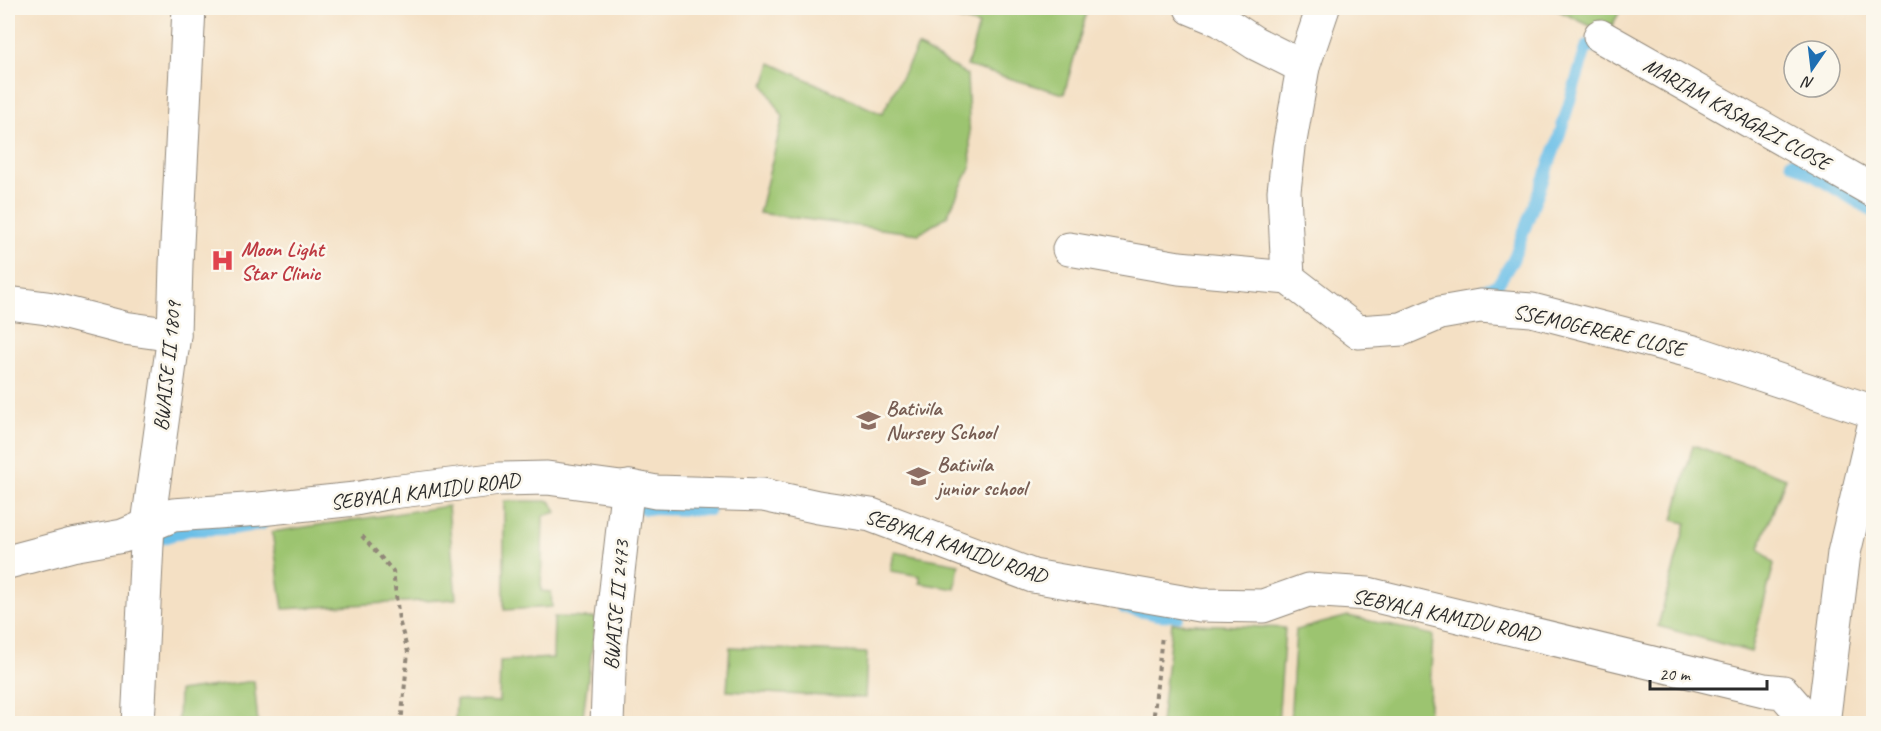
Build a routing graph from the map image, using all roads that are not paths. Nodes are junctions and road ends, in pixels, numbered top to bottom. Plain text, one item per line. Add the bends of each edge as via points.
1 (189, 8) edge
2 (1191, 8) edge
3 (1323, 8) edge
4 (1600, 36) dead end
5 (1303, 67) junction
6 (1874, 191) edge
7 (1069, 249) dead end
8 (1288, 278) junction
9 (8, 303) edge
10 (174, 335) junction
11 (1874, 412) edge
12 (1874, 426) edge
13 (630, 487) junction
14 (148, 524) junction
15 (8, 562) edge
16 (138, 723) edge
17 (607, 723) edge
18 (1811, 723) edge
19 (1823, 723) edge

1 - 10 street, BWAISE II 1809
2 - 5 street
3 - 5 street
4 - 6 street, MARIAM KASAGAZI CLOSE
5 - 8 street via 1284,191
7 - 8 street via 1179,268
8 - 11 street, SSEMOGERERE CLOSE via 1358,332 1402,329 1440,313 1480,306 1532,310 1694,352
9 - 10 street
10 - 14 street, BWAISE II 1809
12 - 19 street via 1844,553
13 - 14 street, SEBYALA KAMIDU ROAD via 547,478 500,479 355,499 173,515
13 - 17 street, BWAISE II 2473 via 610,643
13 - 18 street, SEBYALA KAMIDU ROAD via 656,492 764,495 871,514 1033,576 1199,605 1263,606 1308,590 1368,594 1774,691
14 - 15 street, SEBYALA KAMIDU ROAD via 123,536
14 - 16 street, BWAISE II 1809

